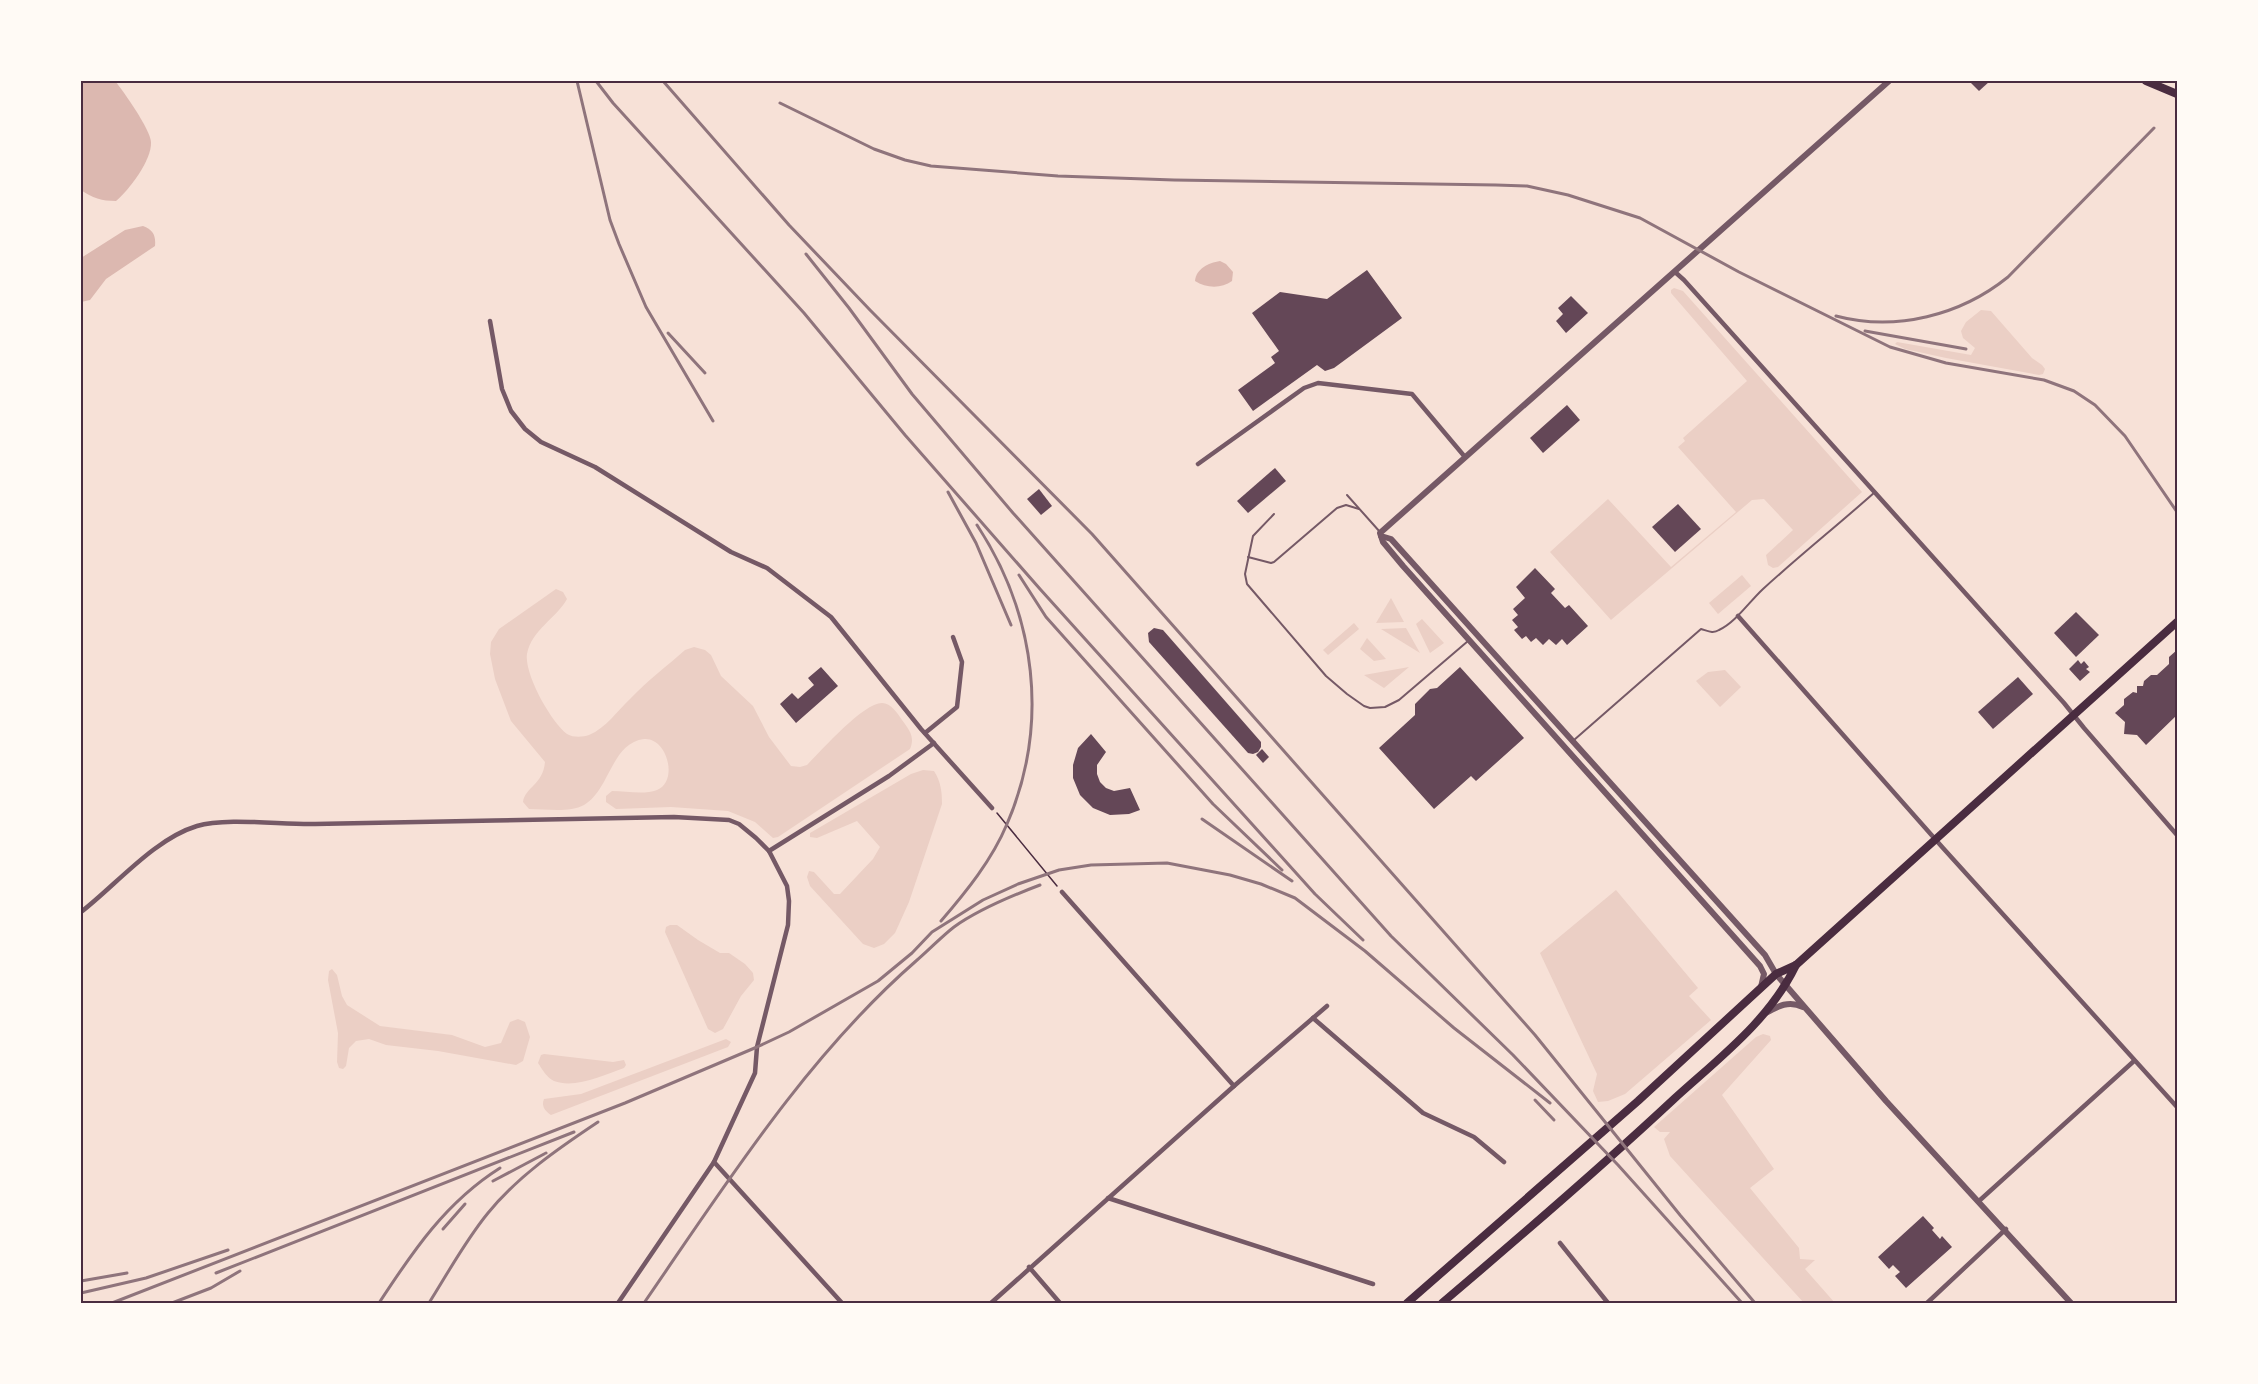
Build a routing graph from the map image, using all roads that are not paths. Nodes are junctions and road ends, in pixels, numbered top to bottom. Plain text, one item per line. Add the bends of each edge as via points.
1 (1890, 81) edge
2 (2146, 81) edge
3 (2177, 94) edge
4 (1675, 272) junction
5 (490, 321) dead end
6 (1465, 457) junction
7 (1198, 464) dead end
8 (1875, 492) junction
9 (1347, 495) dead end
10 (1359, 509) junction
11 (1274, 514) dead end
12 (1381, 534) junction
13 (1248, 557) junction
14 (1738, 616) junction
15 (2177, 622) edge
16 (953, 638) dead end
17 (1470, 639) junction
18 (2074, 715) junction
19 (925, 733) junction
20 (1572, 741) junction
21 (934, 743) junction
22 (992, 808) road end
23 (2177, 835) edge
24 (1936, 840) junction
25 (769, 851) junction
26 (1062, 892) road end
27 (81, 912) edge
28 (1796, 965) junction
29 (1760, 966) junction
30 (1776, 974) junction
31 (1786, 985) junction
32 (1758, 992) junction
33 (1327, 1006) dead end
34 (1806, 1008) junction
35 (1765, 1014) junction
36 (1313, 1018) junction
37 (2134, 1061) junction
38 (1234, 1086) junction
39 (2177, 1107) edge
40 (714, 1162) junction
41 (1504, 1162) dead end
42 (1108, 1198) junction
43 (1979, 1201) junction
44 (2006, 1229) junction
45 (1560, 1243) dead end
46 (1029, 1267) junction
47 (1373, 1284) dead end
48 (618, 1303) edge
49 (842, 1303) edge
50 (991, 1303) edge
51 (1060, 1303) edge
52 (1407, 1303) edge
53 (1442, 1303) edge
54 (1608, 1303) edge
55 (1927, 1303) edge
56 (2071, 1303) edge

1 - 4 street
2 - 3 highway
4 - 6 street
4 - 8 street
5 - 19 street via 502,389 511,411 525,429 541,442 595,467 731,552 767,568 831,617
6 - 7 street via 1412,394 1318,383 1304,388
6 - 12 street
8 - 14 lane via 1744,606
8 - 18 street
9 - 10 lane
10 - 12 lane
10 - 13 lane via 1346,505 1337,508 1274,562
11 - 13 lane via 1255,532
12 - 17 street via 1403,566
12 - 20 street via 1391,538
13 - 17 lane via 1244,578 1247,584 1326,676 1364,706 1385,707 1399,700
14 - 20 lane via 1712,633 1701,629
14 - 24 street
15 - 18 highway
16 - 19 street via 962,662 957,707
17 - 29 street
18 - 23 street
18 - 24 highway
19 - 21 street
20 - 30 street via 1765,955
21 - 22 street
21 - 25 street via 890,776
24 - 28 highway
24 - 37 street
25 - 27 street via 739,824 716,818 295,825 218,822 178,834
25 - 40 street via 787,886 785,941 759,1037 755,1073
26 - 38 street
28 - 30 highway
28 - 31 highway
29 - 30 street
29 - 32 street via 1764,974
30 - 31 street
30 - 32 highway
31 - 34 street
31 - 35 highway
32 - 52 highway
33 - 36 street
34 - 35 street via 1785,1004
34 - 43 street
35 - 53 highway
36 - 38 street
36 - 41 street via 1423,1113 1474,1137
37 - 39 street
37 - 43 street
38 - 42 street
40 - 48 street
40 - 49 street
42 - 46 street
42 - 47 street
43 - 44 street
44 - 55 street
44 - 56 street
45 - 54 street
46 - 50 street
46 - 51 street

